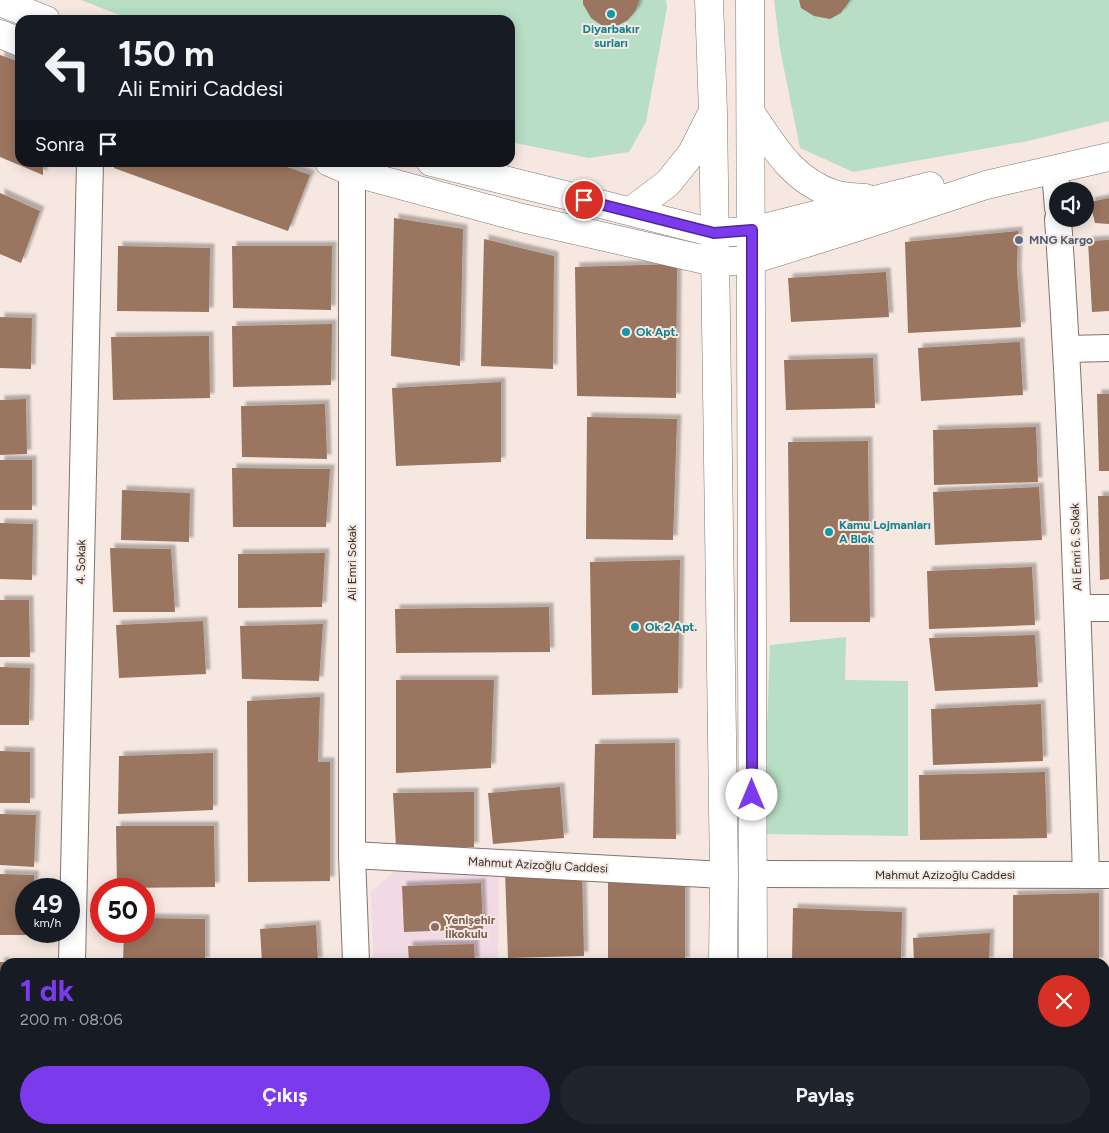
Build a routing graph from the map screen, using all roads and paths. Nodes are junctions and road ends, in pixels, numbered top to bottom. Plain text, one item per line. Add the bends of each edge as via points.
1 (708, 0) edge
2 (750, 0) edge
3 (0, 2) edge
4 (33, 15) edge
5 (0, 34) edge
6 (15, 40) edge
7 (713, 112) junction
8 (751, 113) junction
9 (1109, 158) edge
10 (90, 167) edge
11 (344, 167) edge
12 (347, 167) edge
13 (451, 167) edge
14 (1055, 171) junction
15 (1056, 182) edge
16 (986, 185) junction
17 (879, 199) junction
18 (631, 211) junction
19 (1059, 227) edge
20 (752, 230) junction
21 (714, 233) junction
22 (752, 260) junction
23 (714, 262) junction
24 (1109, 348) edge
25 (1067, 349) junction
26 (1078, 608) junction
27 (1109, 608) edge
28 (352, 855) junction
29 (752, 874) junction
30 (724, 875) junction
31 (1097, 875) edge
32 (72, 958) edge
33 (356, 958) edge
34 (723, 958) edge
35 (753, 958) edge

1 - 7 main road
2 - 8 main road
3 - 4 main road
5 - 6 main road
7 - 18 main road via 692,153 668,183
7 - 21 main road
8 - 17 main road via 780,157 808,183 836,195
8 - 20 main road
9 - 14 main road
10 - 32 street, 4. Sokak
11 - 28 street, Ali Emri Sokak
12 - 23 main road via 522,218
13 - 18 main road
14 - 15 street
14 - 16 main road
16 - 17 main road via 949,181
16 - 22 main road
17 - 20 main road
18 - 21 main road
19 - 25 street, Ali Emri 6. Sokak
20 - 21 main road
20 - 22 main road
21 - 23 main road
22 - 23 main road
22 - 29 main road
23 - 30 main road
24 - 25 street
25 - 26 street, Ali Emri 6. Sokak
26 - 27 street
26 - 31 street, Ali Emri 6. Sokak
28 - 30 street, Mahmut Azizoğlu Caddesi
28 - 33 street, Ali Emri Sokak
29 - 31 street, Mahmut Azizoğlu Caddesi
29 - 35 main road
30 - 34 main road

